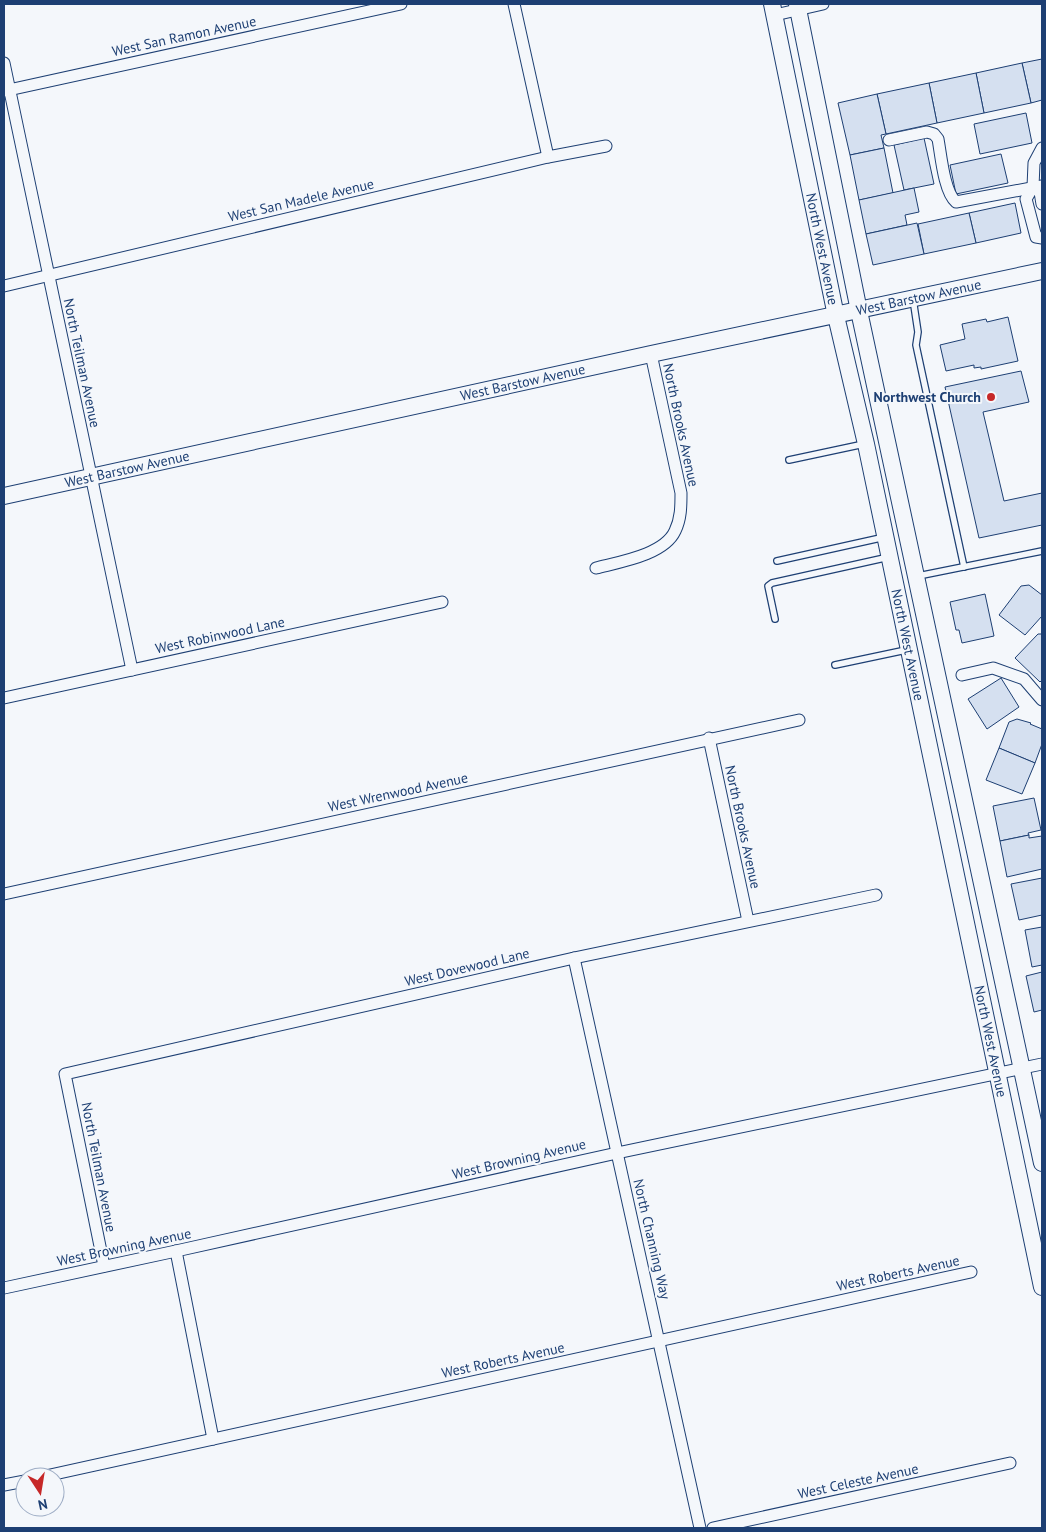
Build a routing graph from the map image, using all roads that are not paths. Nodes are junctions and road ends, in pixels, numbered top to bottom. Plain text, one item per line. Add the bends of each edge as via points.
1 (401, 4) edge
2 (514, 4) edge
3 (823, 4) edge
4 (797, 6) edge
5 (774, 9) edge
6 (4, 63) edge
7 (7, 90) edge
8 (889, 140) dead end
9 (606, 146) dead end
10 (1042, 148) edge
11 (548, 157) junction
12 (1037, 186) edge
13 (1042, 204) edge
14 (1042, 238) edge
15 (1042, 271) edge
16 (49, 276) junction
17 (4, 286) edge
18 (913, 299) junction
19 (859, 311) junction
20 (836, 316) junction
21 (651, 354) junction
22 (866, 444) junction
23 (789, 460) dead end
24 (90, 477) junction
25 (4, 496) edge
26 (884, 537) junction
27 (1042, 551) edge
28 (889, 557) junction
29 (777, 561) dead end
30 (964, 567) junction
31 (596, 568) dead end
32 (916, 577) junction
33 (442, 602) dead end
34 (775, 618) dead end
35 (908, 649) junction
36 (835, 666) dead end
37 (132, 670) junction
38 (962, 675) dead end
39 (4, 698) edge
40 (1042, 700) edge
41 (799, 720) dead end
42 (709, 738) junction
43 (4, 894) edge
44 (876, 894) dead end
45 (748, 921) junction
46 (574, 958) junction
47 (1042, 1064) edge
48 (1022, 1068) junction
49 (997, 1073) junction
50 (65, 1074) joint
51 (617, 1153) junction
52 (1042, 1163) edge
53 (176, 1251) junction
54 (104, 1266) junction
55 (971, 1272) dead end
56 (1041, 1280) edge
57 (4, 1288) edge
58 (659, 1341) junction
59 (213, 1439) junction
60 (1010, 1463) dead end
61 (65, 1472) edge
62 (700, 1528) edge
63 (713, 1528) edge

1 - 7 street, West San Ramon Avenue
2 - 11 street
3 - 4 street
4 - 5 street
4 - 19 main road, North West Avenue
5 - 20 main road, North West Avenue
6 - 7 street, North Teilman Avenue
7 - 16 street, North Teilman Avenue
8 - 12 street via 927,132 934,134 938,139 948,189 956,202
9 - 11 street, West San Madele Avenue
10 - 12 street via 1034,163
11 - 16 street, West San Madele Avenue
12 - 13 street
12 - 14 street via 1026,200 1036,237
15 - 18 main road, West Barstow Avenue
16 - 17 street, West San Madele Avenue
16 - 24 street, North Teilman Avenue
18 - 19 main road, West Barstow Avenue
18 - 30 lane via 918,332 916,345
19 - 20 main road, West Barstow Avenue
19 - 32 main road, North West Avenue
20 - 21 main road, West Barstow Avenue
20 - 22 main road, North West Avenue
21 - 24 main road, West Barstow Avenue
21 - 31 street, North Brooks Avenue via 681,493 681,512 675,532 661,546 642,556
22 - 23 lane
22 - 26 main road, North West Avenue
24 - 25 main road, West Barstow Avenue
24 - 37 street, North Teilman Avenue
26 - 28 main road, North West Avenue
26 - 29 lane
27 - 30 lane
28 - 34 lane via 772,583 768,586
28 - 35 main road, North West Avenue
30 - 32 lane
32 - 48 main road, North West Avenue
33 - 37 street, West Robinwood Lane
35 - 36 lane
35 - 49 main road, North West Avenue
37 - 39 street, West Robinwood Lane
38 - 40 street via 994,668 1024,679
41 - 42 street, West Wrenwood Avenue
42 - 43 street, West Wrenwood Avenue
42 - 45 street, North Brooks Avenue
44 - 45 street, West Dovewood Lane
45 - 46 street, West Dovewood Lane
46 - 50 street, West Dovewood Lane
46 - 51 street, North Channing Way
47 - 48 street, West Browning Avenue
48 - 49 street, West Browning Avenue
48 - 52 main road, North West Avenue
49 - 51 street, West Browning Avenue
49 - 56 main road, North West Avenue
50 - 54 street, North Teilman Avenue
51 - 53 street, West Browning Avenue
51 - 58 street, North Channing Way
53 - 54 street, West Browning Avenue
53 - 59 street
54 - 57 street, West Browning Avenue
55 - 58 street, West Roberts Avenue
58 - 59 street, West Roberts Avenue
58 - 62 street, North Channing Way
59 - 61 street, West Roberts Avenue
60 - 63 street, West Celeste Avenue

